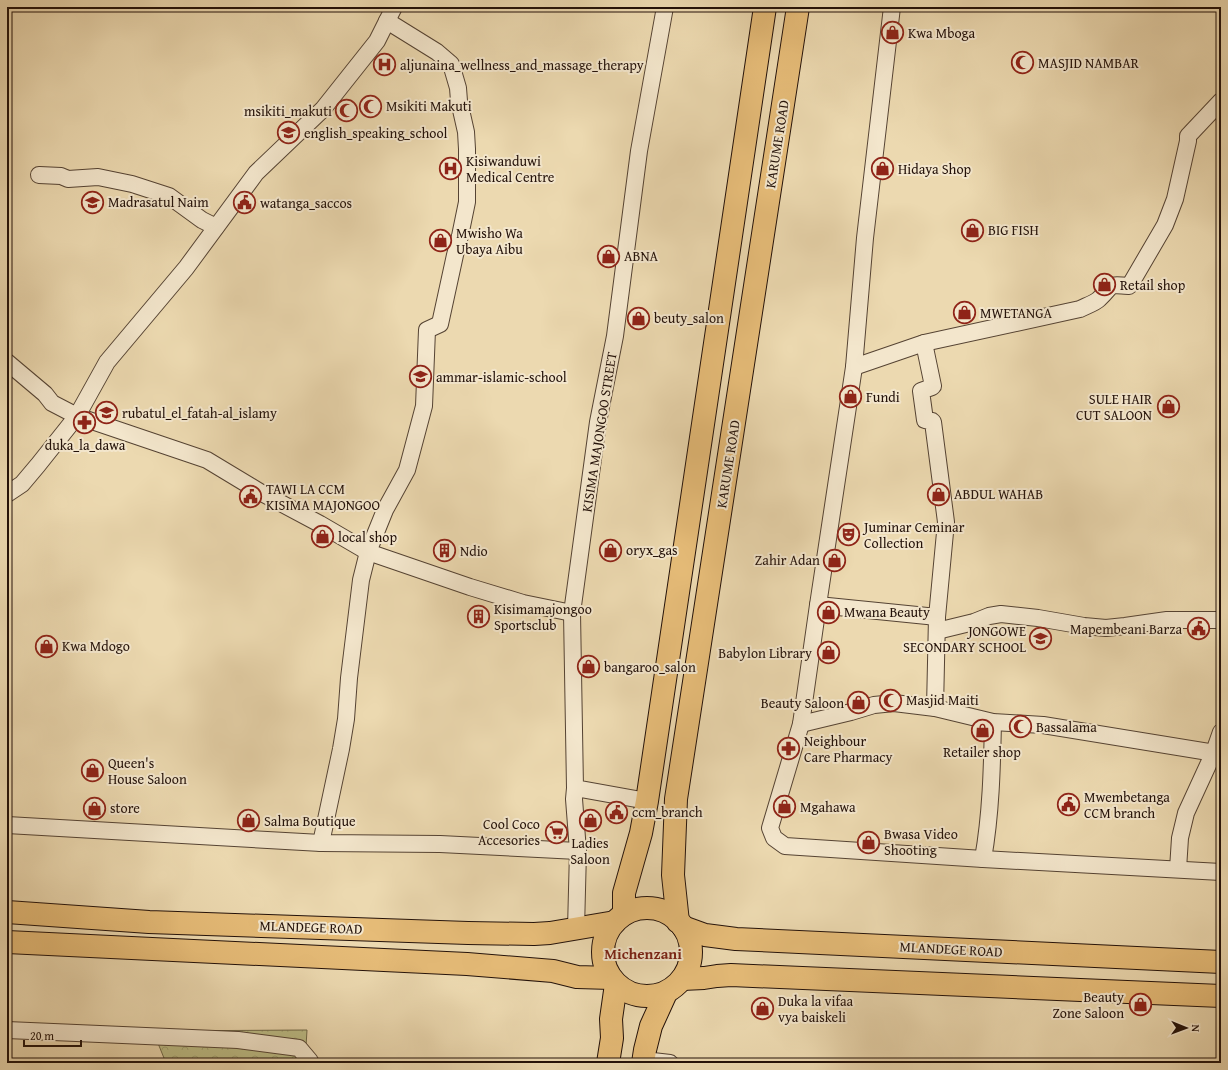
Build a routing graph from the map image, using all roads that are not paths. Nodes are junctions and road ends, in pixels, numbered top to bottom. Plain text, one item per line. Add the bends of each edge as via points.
1 (665, 7) edge
2 (765, 7) edge
3 (798, 7) edge
4 (892, 7) edge
5 (391, 14) edge
6 (1221, 101) edge
7 (38, 175) dead end
8 (216, 227) junction
9 (924, 343) junction
10 (7, 362) edge
11 (854, 367) junction
12 (77, 416) junction
13 (7, 494) edge
14 (368, 552) junction
15 (818, 605) junction
16 (572, 613) junction
17 (1221, 620) edge
18 (937, 624) junction
19 (935, 708) junction
20 (993, 722) junction
21 (801, 724) junction
22 (1221, 732) edge
23 (1217, 753) edge
24 (575, 788) junction
25 (647, 801) junction
26 (7, 825) edge
27 (321, 843) junction
28 (578, 850) junction
29 (983, 860) junction
30 (1178, 869) junction
31 (1221, 872) edge
32 (7, 912) edge
33 (619, 918) junction
34 (149, 922) junction
35 (681, 925) junction
36 (576, 929) junction
37 (7, 942) edge
38 (149, 949) junction
39 (1221, 962) edge
40 (613, 981) junction
41 (674, 986) junction
42 (1221, 996) edge
43 (7, 1030) edge
44 (643, 1062) edge
45 (310, 1063) edge
46 (608, 1063) edge
47 (670, 1063) edge

1 - 16 street, KISIMA MAJONGOO STREET via 639,151 615,336 598,422
2 - 25 main road
3 - 35 main road, KARUME ROAD via 676,799 673,874
4 - 11 street via 865,238
5 - 8 street via 377,41 323,110 256,173
5 - 14 street via 451,64 466,132 467,202 440,324 427,330 424,406 407,470
6 - 9 street via 1188,136 1175,199 1165,225 1129,286 1109,287 1099,300 1080,309
7 - 8 street via 68,178 98,176 132,184 169,196
8 - 12 street via 186,268 107,362
9 - 11 street
9 - 18 street via 932,387 921,391 925,420 934,422 946,522
10 - 12 street via 45,394 52,404
11 - 15 street
12 - 13 street via 22,484
12 - 14 street via 206,460
14 - 16 street via 523,603
14 - 27 street via 361,580 346,719
15 - 18 street
15 - 21 street
16 - 24 street, KISIMA MAJONGOO STREET
17 - 18 street via 1167,620 1106,628 1001,614
18 - 19 street
19 - 20 street
19 - 21 street via 882,704
20 - 23 street via 1043,725
20 - 29 street via 989,808
21 - 29 street via 770,828 774,838 784,846
22 - 23 street
23 - 30 street via 1186,813 1180,838
24 - 25 street
24 - 28 street, KISIMA MAJONGOO STREET
25 - 33 main road
26 - 27 street
27 - 28 street via 440,844
28 - 36 street, KISIMA MAJONGOO STREET
29 - 30 street
30 - 31 street
32 - 34 main road, MLANDEGE ROAD
33 - 35 main road via 632,911 651,908 661,910
33 - 36 main road, MLANDEGE ROAD
33 - 40 main road via 606,936 602,954
34 - 36 main road, MLANDEGE ROAD via 452,933 527,934
34 - 38 main road
35 - 39 main road, MLANDEGE ROAD via 705,935 736,939
35 - 41 main road via 689,939 691,956 687,972
37 - 38 main road, MLANDEGE ROAD
38 - 40 main road, MLANDEGE ROAD via 467,964 553,971
40 - 41 main road via 626,992 638,996 655,996
40 - 46 main road via 612,1038
41 - 42 main road via 704,978 731,975
41 - 44 main road via 651,1026
43 - 45 street via 238,1040 299,1048
44 - 47 street

